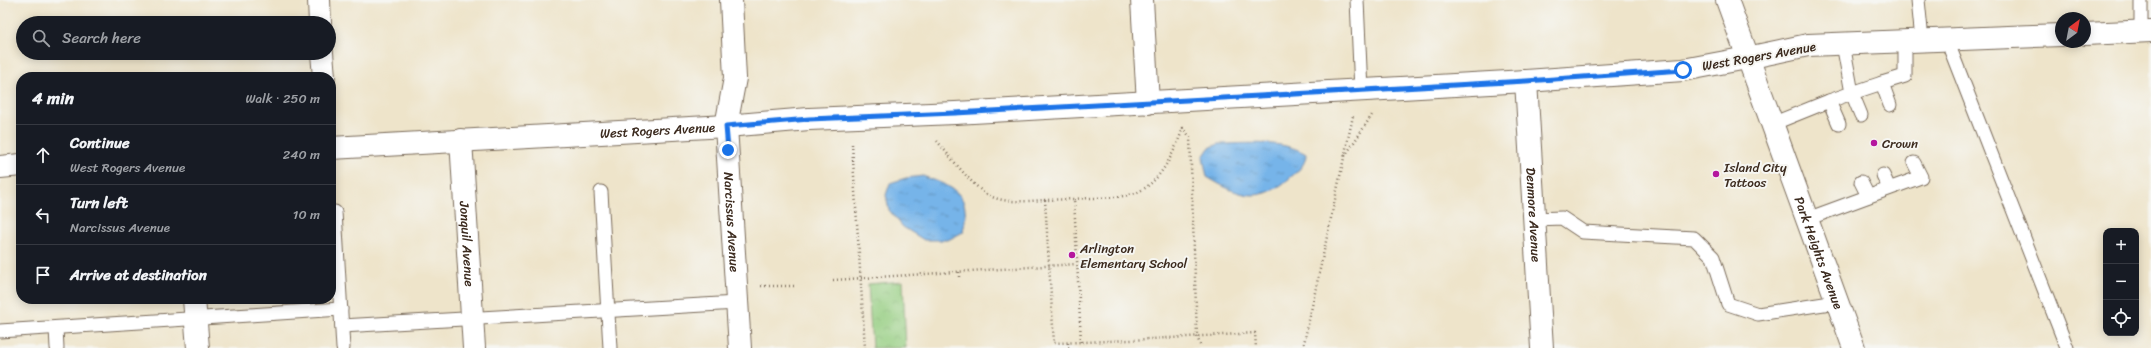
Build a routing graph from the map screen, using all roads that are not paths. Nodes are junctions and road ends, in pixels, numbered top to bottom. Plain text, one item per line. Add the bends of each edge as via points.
1 (319, 0) edge
2 (731, 0) edge
3 (1142, 0) edge
4 (1357, 0) edge
5 (1727, 0) edge
6 (1918, 0) edge
7 (2141, 0) edge
8 (320, 16) edge
9 (2146, 32) edge
10 (2091, 34) edge
11 (2055, 35) edge
12 (1946, 38) junction
13 (1913, 40) junction
14 (1843, 44) junction
15 (1747, 58) junction
16 (323, 60) edge
17 (324, 72) edge
18 (1526, 81) junction
19 (1882, 83) junction
20 (1361, 91) junction
21 (1852, 93) junction
22 (1829, 101) junction
23 (1148, 103) junction
24 (1890, 105) dead end
25 (1860, 115) dead end
26 (1772, 124) junction
27 (1839, 124) dead end
28 (726, 126) junction
29 (461, 140) junction
30 (336, 148) edge
31 (1914, 163) dead end
32 (16, 166) edge
33 (0, 167) edge
34 (1883, 175) dead end
35 (1861, 182) dead end
36 (1889, 188) junction
37 (601, 192) dead end
38 (1868, 196) junction
39 (1534, 219) junction
40 (1807, 219) junction
41 (336, 228) edge
42 (1837, 302) junction
43 (737, 304) junction
44 (195, 309) edge
45 (341, 310) junction
46 (608, 310) junction
47 (472, 318) junction
48 (342, 326) junction
49 (56, 328) junction
50 (0, 331) edge
51 (57, 348) edge
52 (198, 348) edge
53 (343, 348) edge
54 (474, 348) edge
55 (610, 348) edge
56 (740, 348) edge
57 (1542, 348) edge
58 (1854, 348) edge
59 (2067, 348) edge

1 - 8 street
2 - 28 street, Narcissus Avenue via 735,78
3 - 23 street
4 - 20 lane
5 - 15 street, Park Heights Avenue
6 - 13 lane
7 - 9 lane
9 - 10 street
11 - 12 street, West Rogers Avenue
12 - 13 street, West Rogers Avenue
12 - 59 lane
13 - 14 street, West Rogers Avenue
13 - 19 lane via 1905,76
14 - 15 street, West Rogers Avenue via 1808,46
14 - 21 lane
15 - 18 street, West Rogers Avenue via 1683,70
15 - 26 street, Park Heights Avenue
16 - 17 street
18 - 20 street, West Rogers Avenue
18 - 39 street, Denmore Avenue
19 - 21 lane
19 - 24 lane
20 - 23 street, West Rogers Avenue
21 - 22 lane
21 - 25 lane
22 - 26 lane
22 - 27 lane
23 - 28 street, West Rogers Avenue via 809,119
26 - 40 street, Park Heights Avenue
28 - 29 street, West Rogers Avenue
28 - 43 street, Narcissus Avenue
29 - 30 street, West Rogers Avenue
29 - 47 street, Jonquil Avenue
31 - 36 lane via 1921,177
32 - 33 street
34 - 36 lane
35 - 38 lane
36 - 38 lane
37 - 46 lane
38 - 40 lane
39 - 42 lane via 1562,218 1583,232 1694,238 1713,257 1728,304 1758,314
39 - 57 street, Denmore Avenue
40 - 42 street, Park Heights Avenue
41 - 45 lane
42 - 58 street, Park Heights Avenue
43 - 46 lane
43 - 56 street, Narcissus Avenue
44 - 45 lane
44 - 49 lane
44 - 52 street
45 - 48 lane
46 - 47 lane
46 - 55 lane
47 - 48 lane
47 - 54 street, Jonquil Avenue
48 - 53 lane
49 - 50 lane
49 - 51 lane

